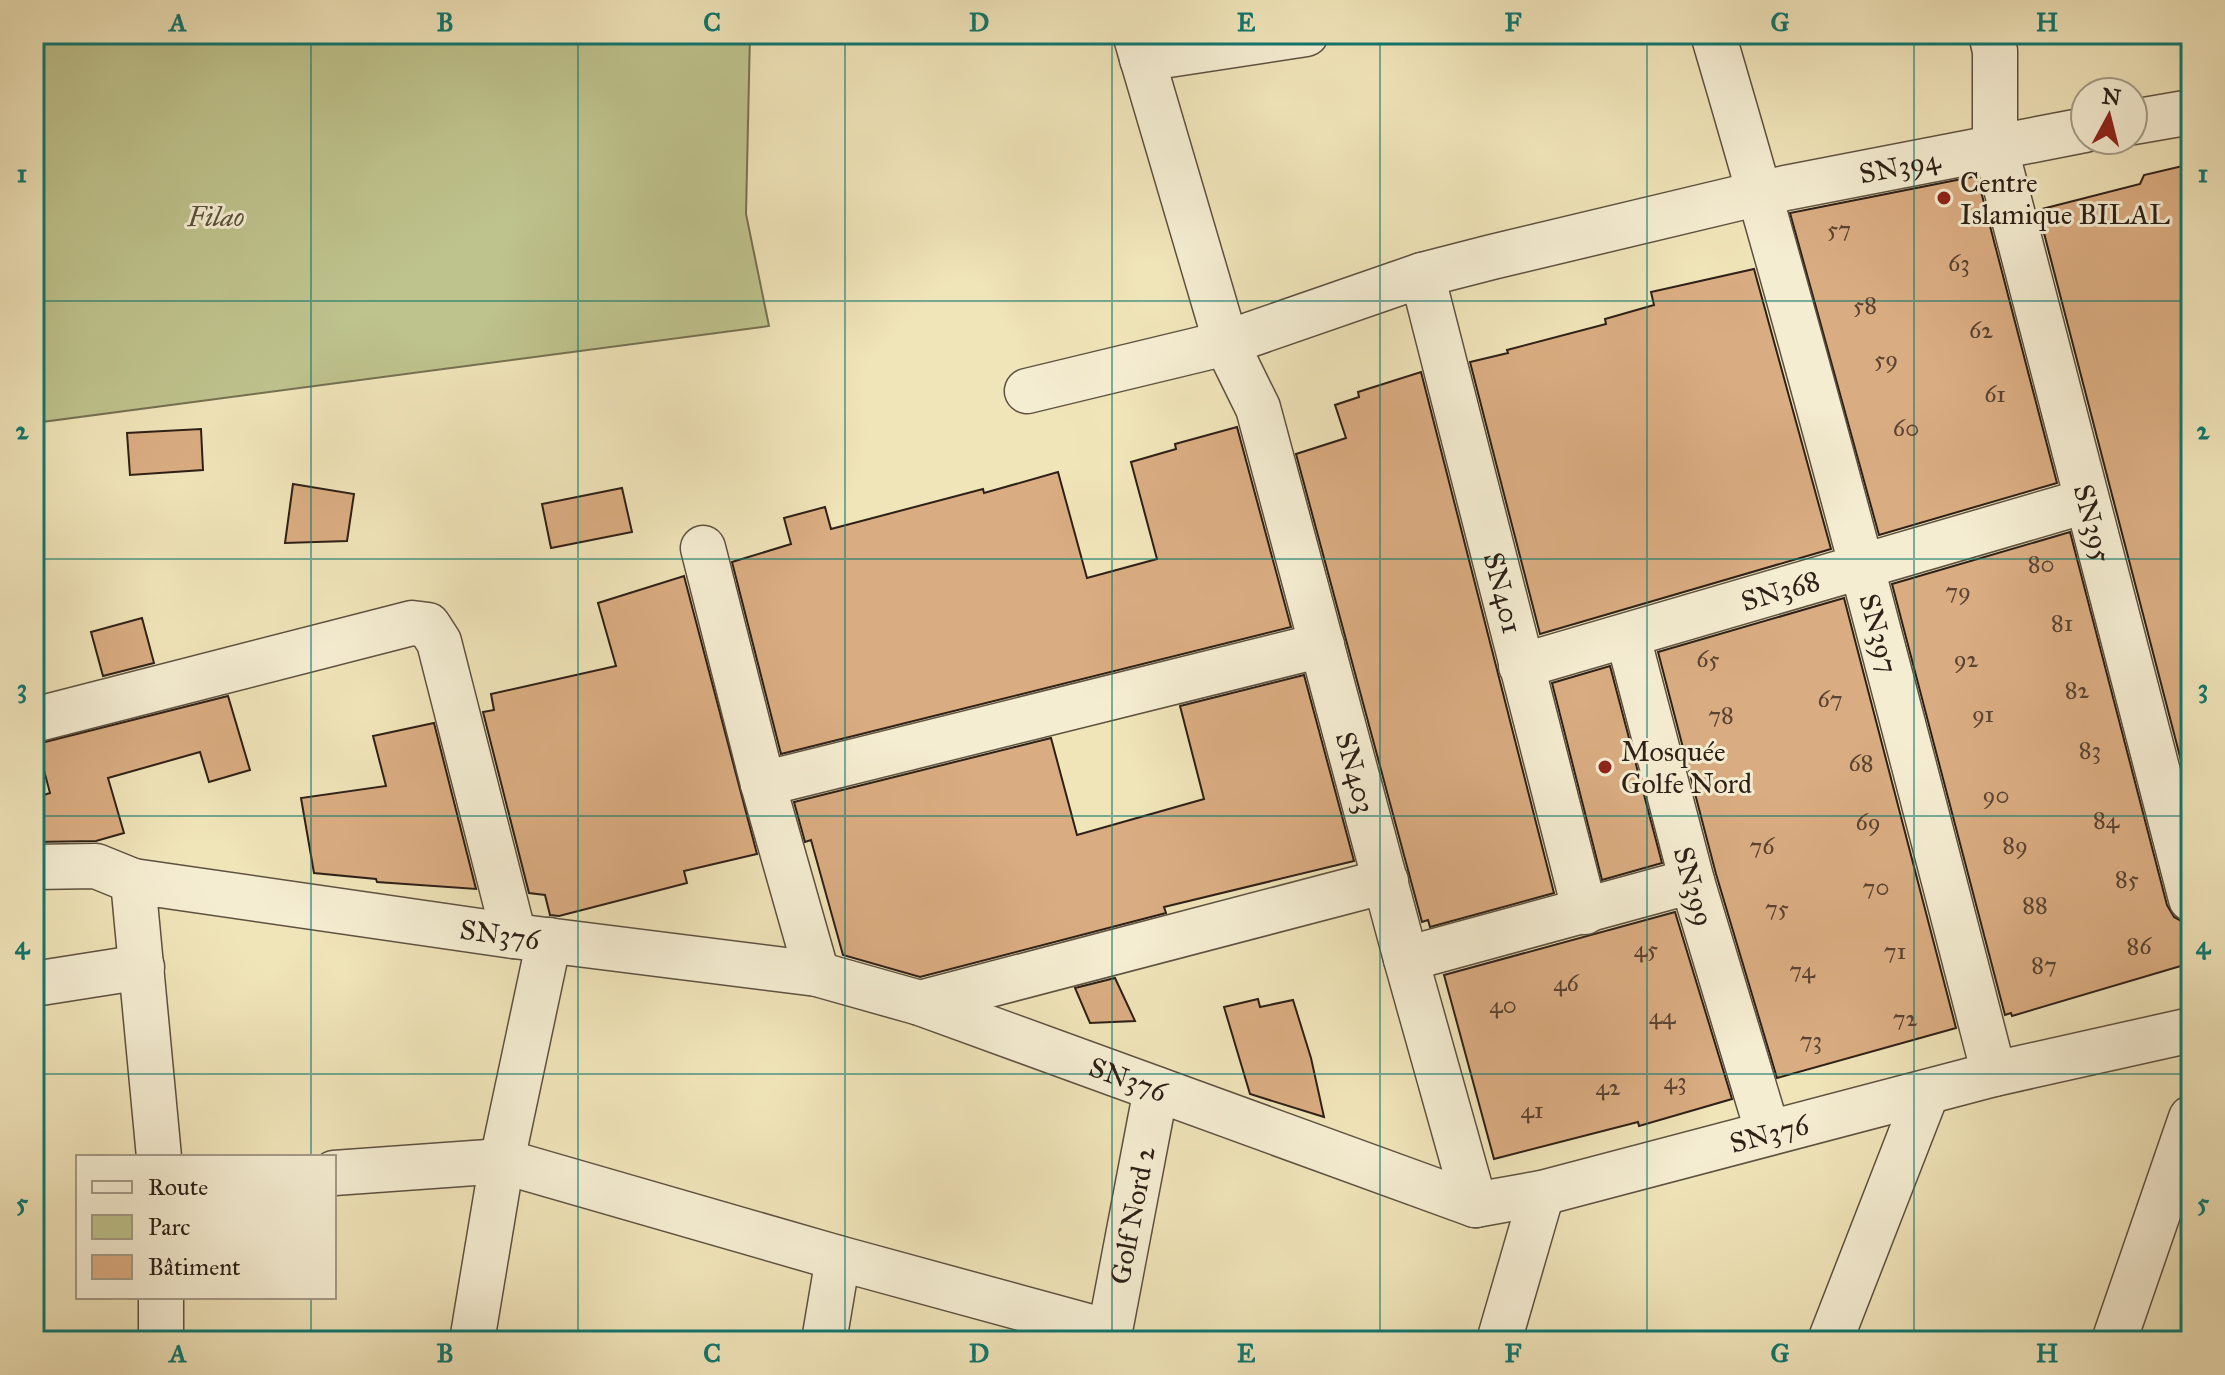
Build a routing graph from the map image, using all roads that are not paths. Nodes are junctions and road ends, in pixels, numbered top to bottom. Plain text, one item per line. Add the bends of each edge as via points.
1 (1306, 34) edge
2 (1713, 34) edge
3 (1991, 34) edge
4 (1138, 46) edge
5 (2191, 112) edge
6 (2149, 119) edge
7 (2069, 133) edge
8 (1995, 146) junction
9 (1760, 193) junction
10 (1422, 275) junction
11 (1226, 343) junction
12 (1027, 391) dead end
13 (2086, 501) junction
14 (703, 548) dead end
15 (1863, 568) junction
16 (1628, 637) junction
17 (1322, 645) junction
18 (1521, 666) junction
19 (34, 720) edge
20 (763, 784) junction
21 (34, 867) edge
22 (133, 881) junction
23 (1386, 881) junction
24 (1692, 881) junction
25 (2191, 899) edge
26 (1585, 912) junction
27 (531, 938) junction
28 (1406, 959) junction
29 (142, 967) junction
30 (817, 974) junction
31 (34, 984) edge
32 (920, 1003) junction
33 (2191, 1030) edge
34 (1994, 1074) junction
35 (1156, 1089) junction
36 (1927, 1092) junction
37 (2191, 1118) edge
38 (1768, 1133) junction
39 (159, 1155) edge
40 (502, 1161) junction
41 (336, 1173) edge
42 (1542, 1193) junction
43 (1475, 1205) junction
44 (838, 1258) junction
45 (161, 1299) edge
46 (1109, 1336) edge
47 (161, 1341) edge
48 (472, 1341) edge
49 (824, 1341) edge
50 (1499, 1341) edge
51 (1830, 1341) edge
52 (2114, 1341) edge

1 - 4 street
2 - 9 street, SN397
3 - 8 street, SN395
4 - 11 street, SN403
5 - 6 street
7 - 8 street, SN394
8 - 9 street, SN394
8 - 13 street, SN395
9 - 10 street, SN394
9 - 15 street, SN397
10 - 11 street, SN394
10 - 18 street, SN401
11 - 12 street, SN394
11 - 17 street, SN403 via 1258,408
13 - 15 street, SN368
13 - 25 street, SN395
14 - 20 street
15 - 16 street, SN368
15 - 34 street, SN397
16 - 18 street, SN368
16 - 24 street, SN399
17 - 20 street
17 - 23 street, SN403
18 - 26 street, SN401
19 - 27 street via 412,623 428,625 439,642
20 - 30 street
21 - 22 street, SN376 via 96,866
22 - 27 street, SN376
22 - 29 street
23 - 28 street, SN403
23 - 32 street
24 - 26 street
24 - 38 street, SN399
26 - 28 street
27 - 30 street, SN376
27 - 40 street
28 - 43 street, SN403
29 - 31 street
29 - 39 street
30 - 32 street, SN376
32 - 35 street, SN376
33 - 34 street, SN376
34 - 36 street, SN376
35 - 43 street, SN376
35 - 46 street, Golf Nord 2
36 - 38 street, SN376
36 - 51 street
37 - 52 street
38 - 42 street, SN376
40 - 41 street
40 - 44 street
40 - 48 street
42 - 43 street, SN376
42 - 50 street
44 - 46 street
44 - 49 street
45 - 47 street

